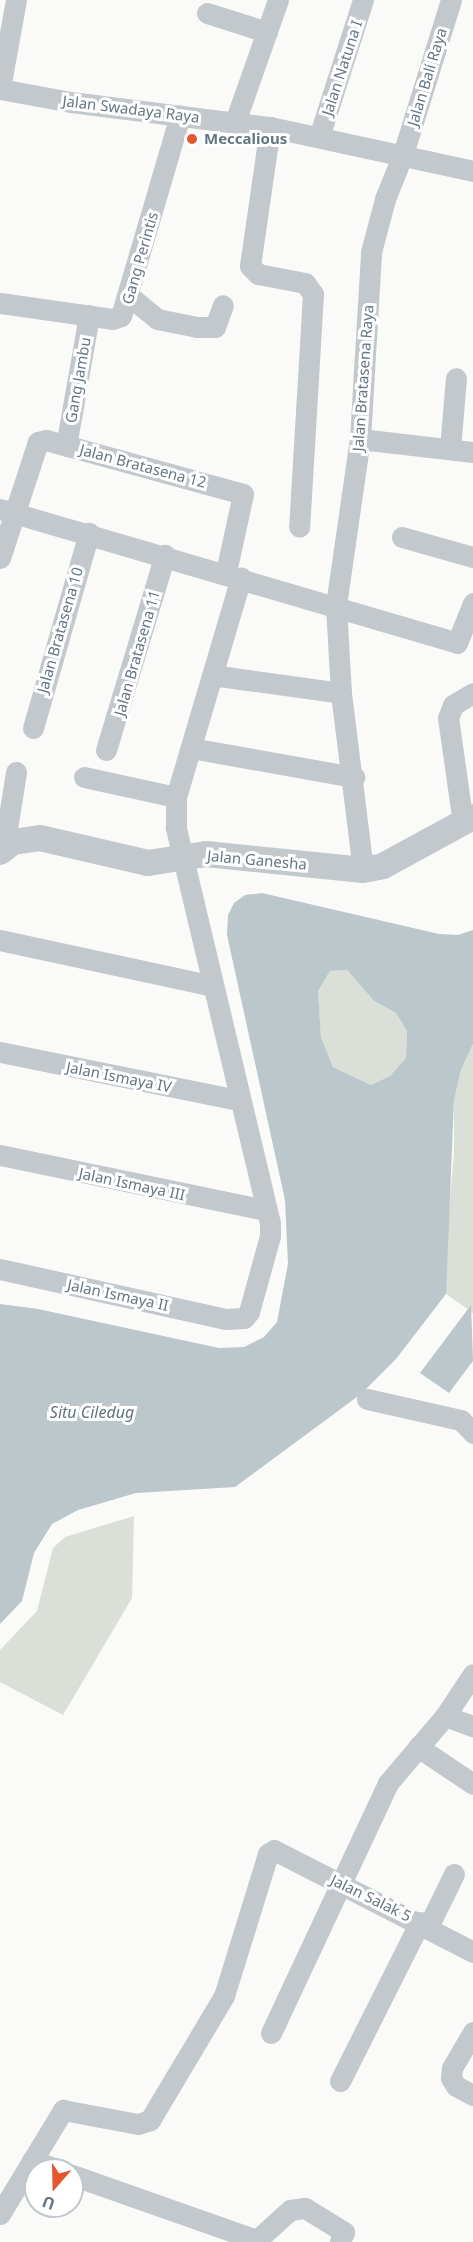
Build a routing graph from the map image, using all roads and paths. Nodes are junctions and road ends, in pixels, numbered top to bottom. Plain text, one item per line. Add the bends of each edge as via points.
1 (16, 0) edge
2 (279, 0) edge
3 (363, 0) edge
4 (451, 0) edge
5 (207, 14) dead end
6 (267, 32) junction
7 (0, 88) edge
8 (180, 116) junction
9 (235, 122) junction
10 (270, 127) junction
11 (319, 137) junction
12 (403, 154) junction
13 (473, 171) edge
14 (129, 296) junction
15 (0, 303) edge
16 (223, 305) dead end
17 (89, 315) junction
18 (456, 378) dead end
19 (360, 439) junction
20 (66, 446) junction
21 (450, 449) junction
22 (473, 452) edge
23 (7, 511) edge
24 (299, 527) dead end
25 (89, 533) junction
26 (402, 537) dead end
27 (165, 555) junction
28 (473, 557) edge
29 (0, 558) edge
30 (233, 574) junction
31 (473, 603) edge
32 (336, 605) junction
33 (212, 675) junction
34 (341, 693) junction
35 (473, 693) edge
36 (33, 728) dead end
37 (191, 748) junction
38 (106, 750) dead end
39 (16, 772) dead end
40 (84, 777) dead end
41 (354, 777) junction
42 (176, 797) junction
43 (468, 820) edge
44 (2, 850) edge
45 (181, 858) junction
46 (363, 870) junction
47 (0, 940) edge
48 (212, 986) junction
49 (0, 1052) edge
50 (239, 1100) junction
51 (0, 1155) edge
52 (265, 1210) junction
53 (0, 1269) edge
54 (367, 1399) dead end
55 (473, 1434) edge
56 (473, 1674) edge
57 (445, 1716) junction
58 (473, 1725) edge
59 (418, 1747) junction
60 (473, 1784) edge
61 (454, 1874) dead end
62 (339, 1882) junction
63 (424, 1924) junction
64 (473, 1952) edge
65 (473, 2032) edge
66 (271, 2033) dead end
67 (340, 2081) dead end
68 (473, 2095) edge
69 (33, 2158) edge
70 (24, 2174) edge
71 (84, 2179) edge
72 (0, 2214) edge
73 (340, 2242) edge

1 - 7 street
2 - 6 street
3 - 11 street, Jalan Natuna I
4 - 12 street, Jalan Bali Raya
5 - 6 street
6 - 9 street
7 - 8 street, Jalan Swadaya Raya
8 - 9 street, Jalan Swadaya Raya
8 - 14 street, Gang Perintis
9 - 10 street, Jalan Swadaya Raya
10 - 11 street, Jalan Swadaya Raya
10 - 24 street via 250,266 258,274 305,283 313,294
11 - 12 street, Jalan Swadaya Raya
12 - 13 street, Jalan Swadaya Raya
12 - 19 street, Jalan Bratasena Raya via 385,199 371,252
14 - 16 street via 157,319 197,327 215,327
14 - 17 street, Gang Perintis via 121,316 112,319
15 - 17 street, Gang Perintis
17 - 20 street, Gang Jambu
18 - 21 street
19 - 21 street
19 - 32 street, Jalan Bratasena Raya
20 - 23 street, Jalan Bratasena 12 via 38,442
20 - 30 street, Jalan Bratasena 12 via 243,494
21 - 22 street
23 - 25 street
23 - 29 street
25 - 27 street
25 - 36 street, Jalan Bratasena 10
26 - 28 street
27 - 30 street
27 - 38 street, Jalan Bratasena 11
30 - 32 street
30 - 33 street
31 - 32 street via 458,643
32 - 34 street, Jalan Bratasena Raya
33 - 34 street
33 - 37 street
34 - 41 street, Jalan Bratasena Raya
35 - 43 street via 453,705 448,718
37 - 41 street
37 - 42 street
39 - 44 street
40 - 42 street
41 - 46 street, Jalan Bratasena Raya
42 - 45 street
43 - 46 street, Jalan Ganesha via 383,867
44 - 45 street, Jalan Ganesha via 13,842 40,838 148,863
45 - 46 street, Jalan Ganesha via 206,854
45 - 48 street
47 - 48 street
48 - 50 street
49 - 50 street, Jalan Ismaya IV
50 - 52 street
51 - 52 street, Jalan Ismaya III
52 - 53 street, Jalan Ismaya II via 270,1236 249,1312 236,1320
54 - 55 street via 461,1420
56 - 57 street
57 - 58 street
57 - 59 street
59 - 60 street
59 - 62 street via 388,1783
61 - 63 street
62 - 63 street, Jalan Salak 5
62 - 66 street
62 - 69 street, Jalan Salak 5 via 278,1850 268,1854 224,1996 150,2120 138,2124 63,2110
63 - 64 street, Jalan Salak 5
63 - 67 street
65 - 68 street via 452,2068 451,2078 456,2086
70 - 72 street
71 - 73 street via 256,2240 290,2210 305,2208 344,2232

